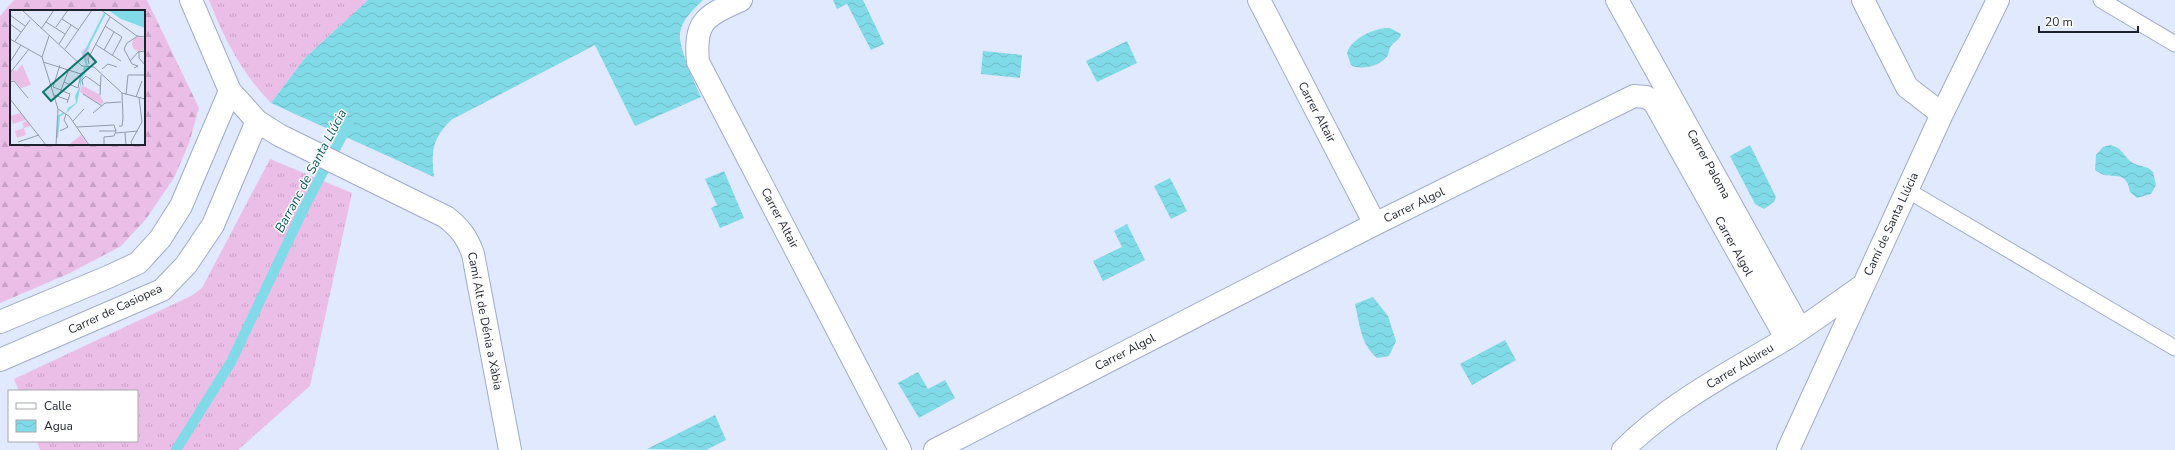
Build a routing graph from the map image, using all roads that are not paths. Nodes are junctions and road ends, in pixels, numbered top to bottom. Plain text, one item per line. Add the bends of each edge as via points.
1 (191, 0) edge
2 (741, 0) edge
3 (1259, 0) edge
4 (1617, 0) edge
5 (1863, 0) edge
6 (1998, 0) edge
7 (2101, 0) edge
8 (2175, 44) edge
9 (230, 91) junction
10 (1942, 114) junction
11 (257, 121) junction
12 (1906, 190) junction
13 (1375, 224) junction
14 (1862, 286) junction
15 (0, 322) edge
16 (1793, 334) junction
17 (2175, 348) edge
18 (0, 360) edge
19 (510, 450) edge
20 (900, 450) edge
21 (935, 450) edge
22 (1623, 450) edge
23 (1788, 450) edge

1 - 9 street, Camí Alt de Dénia a Xàbia
2 - 20 street, Carrer Altair via 705,20 698,33 698,62
3 - 13 street, Carrer Altair
4 - 16 street, Carrer Paloma
5 - 10 street via 1907,87
6 - 10 street, Camí de Santa Llúcia
7 - 8 lane
9 - 11 street, Camí Alt de Dénia a Xàbia
9 - 15 street via 181,206 160,239 138,262
10 - 12 street, Camí de Santa Llúcia
11 - 18 street, Carrer de Casiopea via 213,225 186,264 162,290
11 - 19 street, Camí Alt de Dénia a Xàbia via 279,135 446,217 468,238
12 - 14 street, Camí de Santa Llúcia
12 - 17 lane
13 - 16 street, Carrer Algol via 1634,96 1646,97 1654,102
13 - 21 street, Carrer Algol
14 - 16 street, Carrer Albireu
14 - 23 street, Camí de Santa Llúcia
16 - 22 street, Carrer Albireu via 1689,396 1644,429

